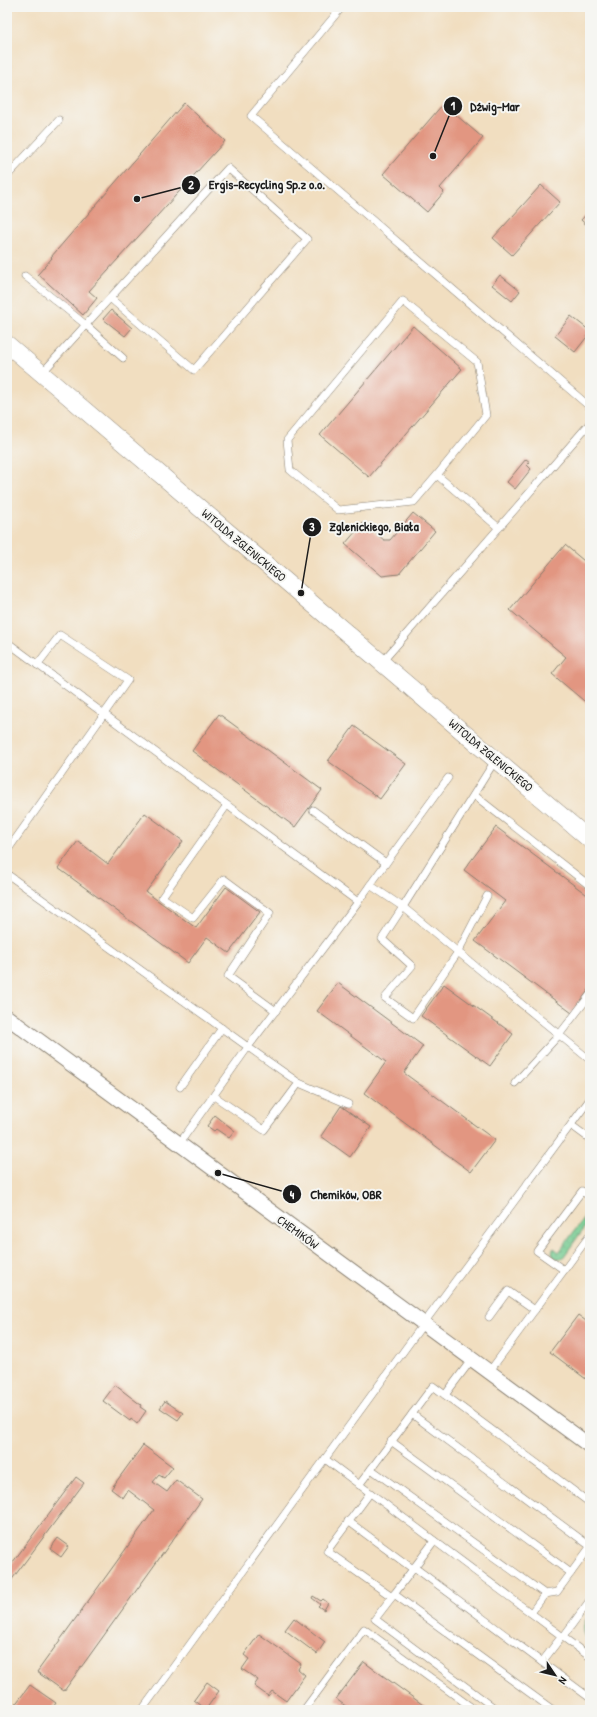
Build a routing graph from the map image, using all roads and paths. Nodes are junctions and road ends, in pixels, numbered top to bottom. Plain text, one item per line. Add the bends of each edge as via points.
1 (342, 7) edge
2 (59, 120) dead end
3 (7, 176) edge
4 (25, 276) dead end
5 (110, 298) junction
6 (86, 325) junction
7 (7, 344) edge
8 (123, 358) dead end
9 (42, 373) junction
10 (590, 407) edge
11 (590, 423) edge
12 (437, 475) junction
13 (499, 528) junction
14 (7, 642) edge
15 (382, 662) junction
16 (37, 664) junction
17 (103, 714) junction
18 (496, 759) junction
19 (448, 778) dead end
20 (474, 795) junction
21 (227, 805) junction
22 (312, 810) dead end
23 (590, 840) edge
24 (7, 851) edge
25 (386, 863) junction
26 (7, 874) edge
27 (370, 885) junction
28 (590, 886) edge
29 (487, 896) dead end
30 (358, 902) junction
31 (403, 907) junction
32 (458, 952) junction
33 (590, 995) edge
34 (276, 1010) junction
35 (7, 1017) edge
36 (222, 1028) junction
37 (559, 1035) junction
38 (248, 1047) junction
39 (590, 1060) edge
40 (299, 1083) junction
41 (514, 1083) dead end
42 (180, 1087) dead end
43 (214, 1096) junction
44 (590, 1099) edge
45 (348, 1104) dead end
46 (571, 1125) junction
47 (590, 1138) edge
48 (179, 1144) junction
49 (590, 1197) edge
50 (590, 1235) edge
51 (583, 1244) junction
52 (590, 1249) edge
53 (564, 1270) junction
54 (535, 1310) junction
55 (489, 1317) dead end
56 (424, 1323) junction
57 (472, 1359) junction
58 (489, 1372) junction
59 (445, 1395) junction
60 (412, 1414) junction
61 (391, 1441) junction
62 (590, 1446) edge
63 (325, 1459) junction
64 (371, 1469) junction
65 (359, 1485) junction
66 (370, 1493) junction
67 (590, 1502) edge
68 (348, 1522) junction
69 (434, 1540) junction
70 (590, 1546) edge
71 (413, 1568) junction
72 (571, 1573) junction
73 (545, 1594) junction
74 (393, 1595) junction
75 (590, 1600) edge
76 (531, 1613) junction
77 (562, 1636) junction
78 (590, 1657) edge
79 (542, 1662) junction
80 (590, 1698) edge
81 (142, 1710) edge
82 (304, 1710) edge
83 (475, 1710) edge
84 (497, 1710) edge
85 (553, 1710) edge

1 - 10 lane via 251,116
2 - 3 lane
4 - 6 lane
5 - 5 lane via 228,168 307,239 194,370
5 - 6 lane
6 - 8 lane
6 - 9 lane
7 - 9 street, WITOLDA ZGLENICKIEGO
9 - 15 street, WITOLDA ZGLENICKIEGO
11 - 13 lane
12 - 12 lane via 414,502 338,510 290,470 287,440 403,300 478,362 486,415
12 - 13 lane
13 - 15 lane
14 - 16 lane
15 - 18 street, WITOLDA ZGLENICKIEGO
16 - 17 lane
16 - 17 lane via 60,635 128,680
17 - 21 lane
17 - 24 lane
18 - 20 lane
18 - 23 street, WITOLDA ZGLENICKIEGO
19 - 25 lane
20 - 28 lane
20 - 31 lane
21 - 30 lane
21 - 34 lane via 162,897 193,918 224,879 270,913 228,976
22 - 25 lane
25 - 27 lane
26 - 36 lane
27 - 30 lane
27 - 31 lane
29 - 32 lane
30 - 34 lane
31 - 32 lane
31 - 32 lane via 382,939 412,966 385,998 413,1018
32 - 37 lane
33 - 37 lane
34 - 38 lane
35 - 48 street, CHEMIKÓW
36 - 38 lane
36 - 42 lane
37 - 39 lane
37 - 41 lane
38 - 40 lane
38 - 43 lane
40 - 43 lane via 264,1130
40 - 45 lane
43 - 48 lane
44 - 46 lane
46 - 47 lane
46 - 56 lane
48 - 56 street, CHEMIKÓW
49 - 53 lane via 582,1191 537,1251
50 - 51 lane
51 - 52 lane
51 - 53 lane
53 - 54 lane
54 - 55 lane via 508,1291
54 - 58 lane
56 - 57 street, CHEMIKÓW
56 - 63 lane
57 - 58 street, CHEMIKÓW
57 - 59 lane
58 - 62 street, CHEMIKÓW
59 - 60 lane via 433,1386
59 - 67 lane
60 - 61 lane
60 - 70 lane
61 - 64 lane
61 - 72 lane
63 - 65 lane
63 - 81 lane
64 - 65 lane
64 - 73 lane
65 - 66 lane
66 - 68 lane
66 - 69 lane
68 - 71 lane
68 - 74 lane via 327,1551
69 - 71 lane
69 - 76 lane
70 - 72 lane
71 - 74 lane
71 - 79 lane
72 - 73 lane via 557,1592
73 - 76 lane
74 - 84 lane via 375,1619
74 - 85 lane
75 - 77 lane
76 - 77 lane
77 - 78 lane
77 - 79 lane
79 - 80 lane
82 - 83 lane via 364,1629

